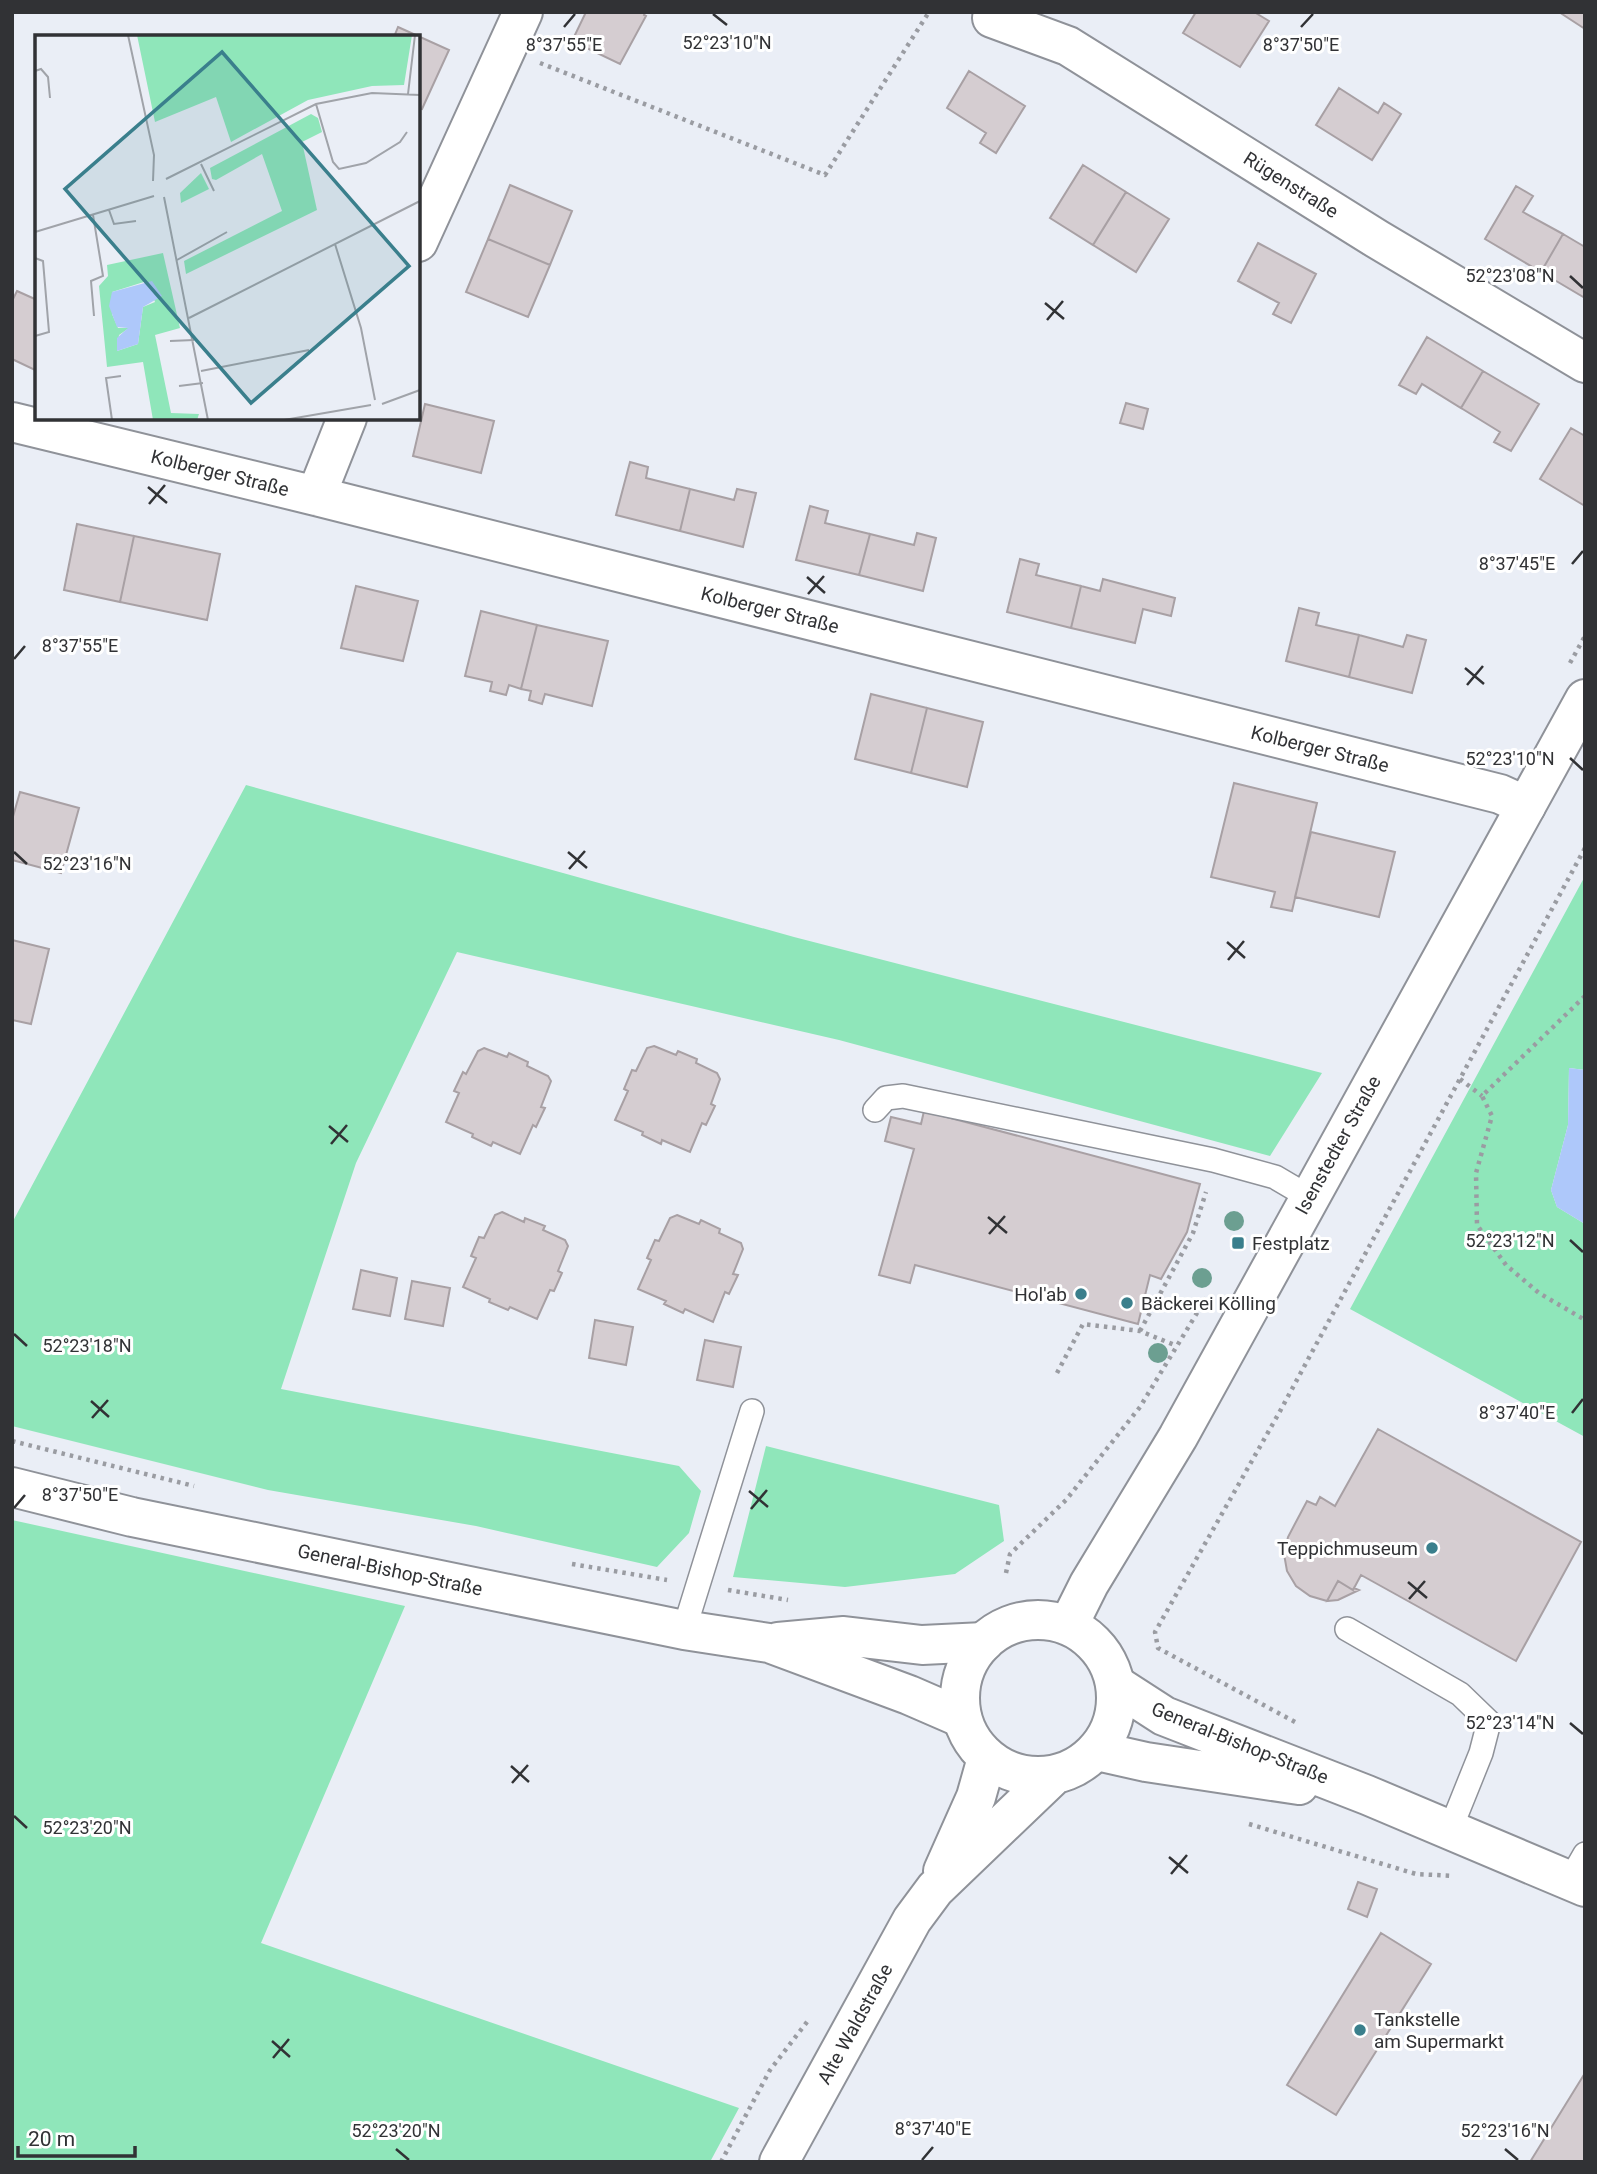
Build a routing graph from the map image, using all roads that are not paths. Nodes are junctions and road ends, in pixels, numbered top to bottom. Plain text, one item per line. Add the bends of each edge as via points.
1 (523, 12) edge
2 (992, 18) dead end
3 (420, 238) edge
4 (1585, 363) edge
5 (346, 420) edge
6 (12, 422) edge
7 (316, 496) junction
8 (1585, 699) edge
9 (1525, 806) junction
10 (875, 1110) dead end
11 (1309, 1197) junction
12 (752, 1411) dead end
13 (12, 1488) edge
14 (1068, 1626) junction
15 (1347, 1629) dead end
16 (684, 1630) junction
17 (984, 1642) junction
18 (769, 1643) junction
19 (1116, 1685) junction
20 (962, 1717) junction
21 (1097, 1751) junction
22 (988, 1758) junction
23 (1053, 1776) junction
24 (1367, 1795) junction
25 (1450, 1830) junction
26 (1580, 1874) edge
27 (935, 1889) junction
28 (779, 2162) edge

1 - 3 street
2 - 4 street, Rügenstraße via 1068,46
5 - 7 street
6 - 7 street, Kolberger Straße
7 - 9 street, Kolberger Straße via 1500,794
8 - 9 street, Isenstedter Straße
9 - 11 street, Isenstedter Straße
10 - 11 lane via 886,1098 904,1096 1213,1160 1275,1177
11 - 14 street, Isenstedter Straße
12 - 16 lane
13 - 16 street, General-Bishop-Straße via 132,1517
14 - 17 street via 1046,1620 1023,1621
14 - 19 street via 1100,1649
15 - 25 lane via 1461,1694 1489,1722
16 - 18 street, General-Bishop-Straße
17 - 18 street, General-Bishop-Straße via 922,1645 844,1636
17 - 20 street via 962,1677
18 - 20 street, General-Bishop-Straße
19 - 21 street via 1110,1731
19 - 24 street, General-Bishop-Straße via 1164,1716
20 - 22 street via 976,1746
21 - 23 street via 1069,1771
21 - 24 street, General-Bishop-Straße
22 - 23 street via 1010,1772
22 - 27 street, Alte Waldstraße via 976,1797
23 - 27 street, Alte Waldstraße
24 - 25 street, General-Bishop-Straße
25 - 26 street, General-Bishop-Straße
27 - 28 street, Alte Waldstraße via 912,1920

